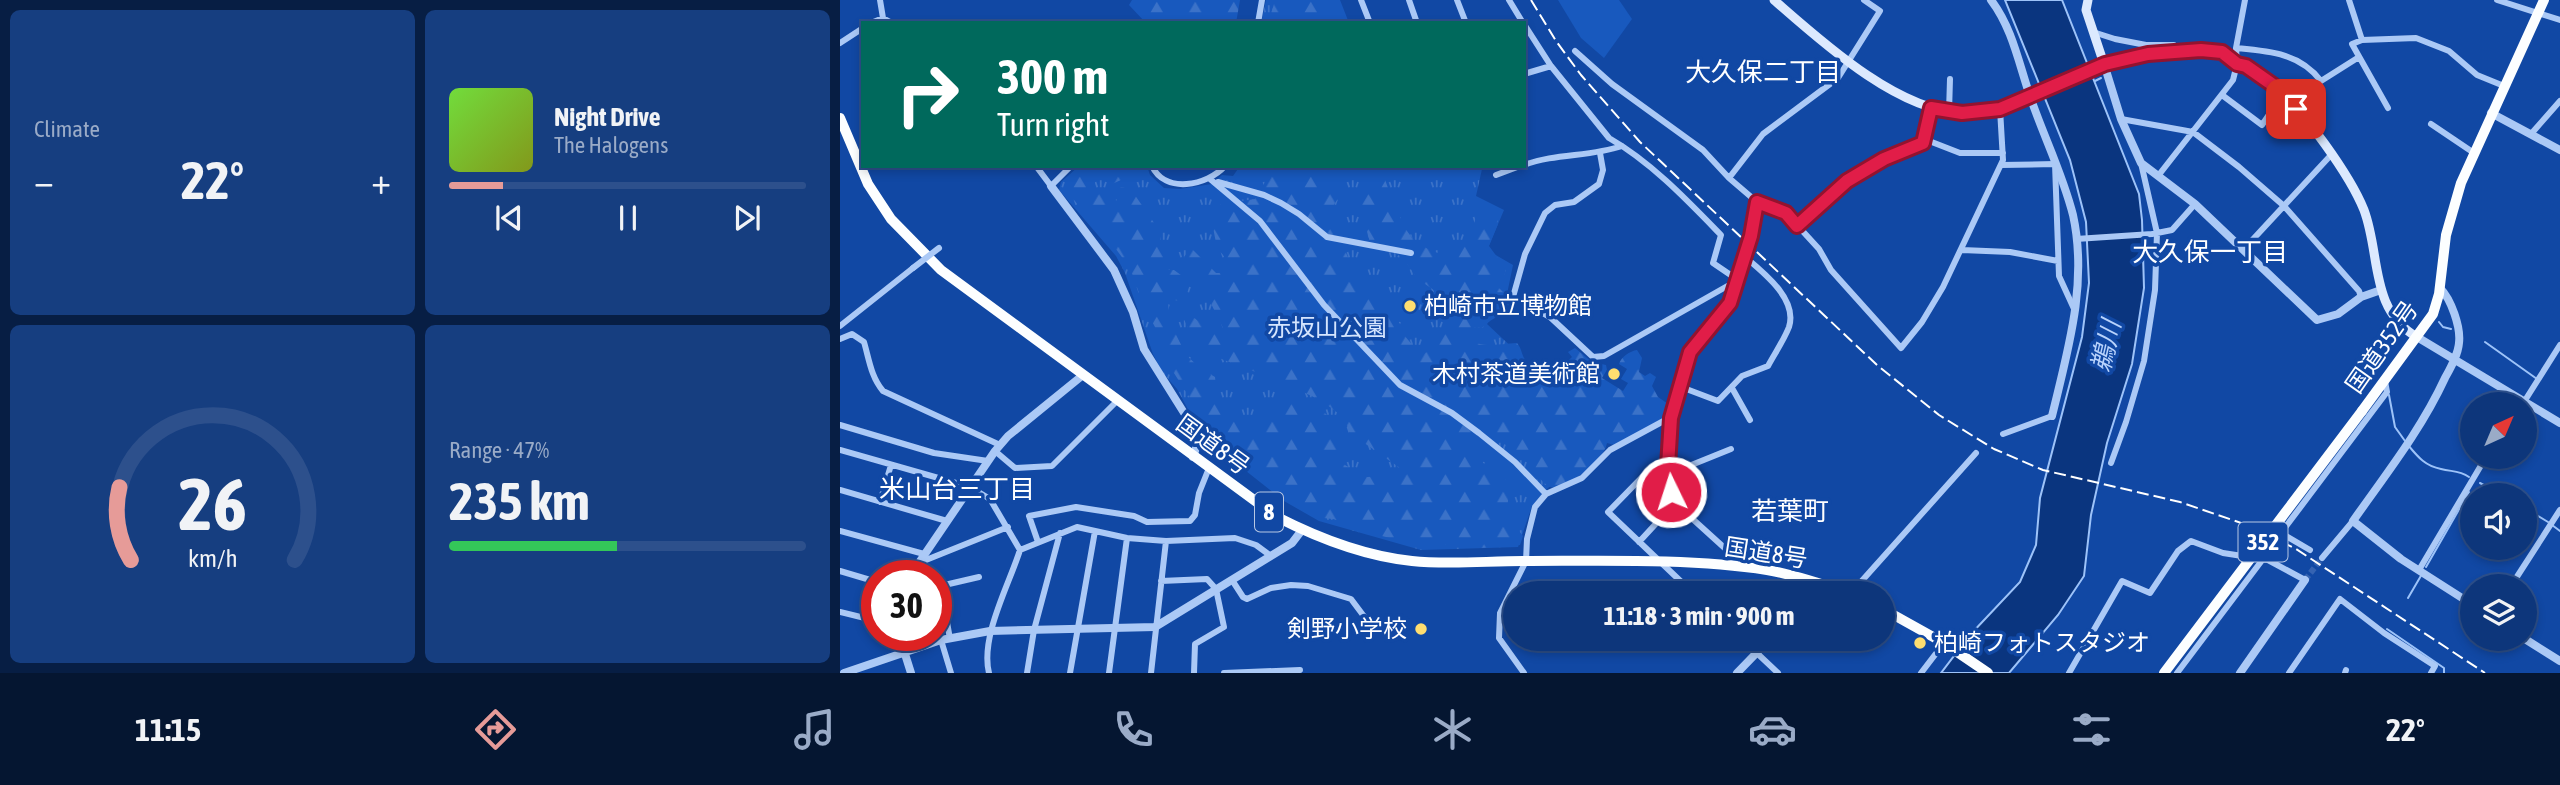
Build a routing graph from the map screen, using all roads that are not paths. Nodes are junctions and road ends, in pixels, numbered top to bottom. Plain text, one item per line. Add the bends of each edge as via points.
1 (880, 0) edge
2 (1262, 0) edge
3 (1361, 0) edge
4 (1409, 0) edge
5 (1457, 0) edge
6 (1509, 0) edge
7 (1774, 0) edge
8 (1864, 0) edge
9 (1991, 0) edge
10 (2088, 0) edge
11 (2245, 0) edge
12 (2349, 0) edge
13 (2497, 0) edge
14 (2544, 0) edge
15 (2538, 14) junction
16 (883, 18) junction
17 (2560, 20) edge
18 (876, 21) edge
19 (888, 21) edge
20 (1258, 21) edge
21 (1369, 21) edge
22 (1416, 21) edge
23 (1465, 21) edge
24 (1523, 21) edge
25 (1526, 26) edge
26 (861, 29) edge
27 (2094, 32) junction
28 (2362, 40) junction
29 (840, 43) edge
30 (2236, 48) junction
31 (1575, 51) dead end
32 (2176, 51) junction
33 (2359, 57) junction
34 (1849, 62) junction
35 (2237, 64) junction
36 (1551, 66) junction
37 (2100, 66) junction
38 (1526, 73) edge
39 (1950, 79) dead end
40 (2504, 86) junction
41 (2283, 94) junction
42 (2222, 95) junction
43 (2033, 96) junction
44 (2560, 101) edge
45 (1931, 108) junction
46 (2388, 108) dead end
47 (2000, 109) junction
48 (1949, 112) junction
49 (2491, 113) junction
50 (840, 118) edge
51 (2121, 119) junction
52 (2431, 124) dead end
53 (2193, 132) junction
54 (2531, 134) junction
55 (1924, 139) junction
56 (1622, 146) junction
57 (2560, 150) edge
58 (1600, 153) junction
59 (2003, 153) junction
60 (2474, 153) junction
61 (2331, 155) junction
62 (2141, 163) junction
63 (2055, 164) junction
64 (1526, 165) edge
65 (2001, 165) junction
66 (861, 166) edge
67 (862, 168) edge
68 (1038, 168) edge
69 (1069, 168) edge
70 (1153, 168) edge
71 (1223, 168) edge
72 (1516, 168) edge
73 (1496, 175) dead end
74 (2158, 176) junction
75 (1728, 178) junction
76 (1210, 179) junction
77 (1051, 186) junction
78 (1757, 202) junction
79 (2195, 204) junction
80 (2284, 206) junction
81 (1797, 226) junction
82 (2155, 233) junction
83 (2078, 239) junction
84 (939, 248) dead end
85 (2244, 249) junction
86 (1962, 250) junction
87 (1411, 253) dead end
88 (1744, 256) junction
89 (2058, 261) junction
90 (1738, 280) junction
91 (2440, 288) junction
92 (2381, 290) junction
93 (2361, 297) junction
94 (2076, 312) junction
95 (840, 326) edge
96 (2417, 337) junction
97 (840, 339) edge
98 (2560, 345) edge
99 (2454, 360) junction
100 (1083, 375) junction
101 (2385, 381) junction
102 (1681, 387) junction
103 (1732, 388) junction
104 (2505, 392) edge
105 (2530, 392) edge
106 (1118, 400) junction
107 (2538, 411) edge
108 (2053, 416) joint
109 (1671, 418) junction
110 (1750, 420) dead end
111 (2560, 423) edge
112 (840, 425) edge
113 (2003, 434) dead end
114 (998, 448) junction
115 (1731, 449) dead end
116 (840, 450) edge
117 (1976, 453) dead end
118 (1193, 457) junction
119 (988, 461) junction
120 (2111, 463) dead end
121 (891, 465) junction
122 (1209, 468) junction
123 (2479, 469) edge
124 (1669, 474) junction
125 (970, 487) junction
126 (840, 490) edge
127 (1671, 492) junction
128 (1546, 494) junction
129 (880, 502) junction
130 (1675, 503) junction
131 (2560, 510) edge
132 (947, 521) junction
133 (2353, 521) junction
134 (1007, 527) junction
135 (1302, 530) junction
136 (840, 531) edge
137 (1095, 531) junction
138 (1060, 533) junction
139 (1127, 538) junction
140 (1166, 541) junction
141 (1038, 542) junction
142 (1639, 542) junction
143 (1020, 550) junction
144 (2310, 550) dead end
145 (925, 554) junction
146 (1271, 556) junction
147 (2322, 558) tunnel mouth
148 (2263, 559) junction
149 (920, 560) edge
150 (924, 560) edge
151 (1526, 561) junction
152 (1661, 563) junction
153 (1737, 566) junction
154 (840, 570) edge
155 (2419, 570) junction
156 (2519, 574) edge
157 (861, 577) edge
158 (979, 578) dead end
159 (1232, 580) junction
160 (2305, 580) joint
161 (1161, 581) junction
162 (1680, 581) edge
163 (1798, 581) edge
164 (1861, 581) edge
165 (952, 584) edge
166 (1216, 589) junction
167 (2460, 597) edge
168 (840, 612) edge
169 (1895, 615) edge
170 (861, 617) edge
171 (1372, 626) dead end
172 (1155, 627) junction
173 (1076, 629) junction
174 (1116, 629) junction
175 (1034, 630) junction
176 (990, 631) junction
177 (952, 638) edge
178 (1944, 644) junction
179 (2537, 647) edge
180 (906, 651) edge
181 (948, 651) edge
182 (903, 652) junction
183 (1756, 652) joint
184 (2560, 662) edge
185 (867, 670) edge
186 (1300, 670) dead end
187 (2434, 671) edge
188 (1242, 672) edge
189 (844, 673) edge
190 (911, 673) edge
191 (951, 673) edge
192 (989, 673) edge
193 (1027, 673) edge
194 (1070, 673) edge
195 (1109, 673) edge
196 (1151, 673) edge
197 (1194, 673) edge
198 (1224, 673) edge
199 (1524, 673) edge
200 (1737, 673) edge
201 (1778, 673) edge
202 (1921, 673) edge
203 (1987, 673) edge
204 (2069, 673) edge
205 (2164, 673) edge
206 (2177, 673) edge
207 (2240, 673) edge
208 (2289, 673) edge

1 - 16 street
2 - 20 street
3 - 21 street
4 - 22 street
5 - 23 street
6 - 24 street
7 - 34 main road
8 - 34 street via 1880,11
9 - 43 street via 2010,32
10 - 27 main road via 2086,10
11 - 30 street
12 - 28 street
13 - 15 street
14 - 15 highway, 国道352号 / 352
15 - 17 street
15 - 40 highway, 国道352号 / 352
16 - 18 street
16 - 19 street
25 - 36 street
26 - 29 street
27 - 32 street via 2146,46 2175,45
27 - 37 main road
28 - 33 street via 2351,44
28 - 40 street via 2416,38 2449,51 2477,75
30 - 33 street via 2288,56 2321,81
30 - 35 street
31 - 75 street via 1703,150
32 - 35 main road via 2222,52
32 - 37 main road
33 - 46 street
34 - 45 main road via 1895,92
34 - 75 street via 1838,78 1763,134
35 - 41 main road
35 - 42 street via 2234,80
36 - 38 street
36 - 56 street via 1609,138
37 - 43 main road
37 - 51 street
39 - 48 street
40 - 49 highway, 国道352号 / 352
41 - 42 street via 2262,125
41 - 61 main road
42 - 53 street
43 - 47 main road
43 - 63 street
44 - 54 street
45 - 48 main road
45 - 55 street
47 - 48 main road
47 - 59 street
49 - 54 street
49 - 60 highway, 国道352号 / 352
50 - 66 highway, 国道8号 / 8
51 - 53 street
51 - 62 street
52 - 60 street
53 - 74 street
53 - 80 street
54 - 57 street
55 - 59 street via 1960,153
55 - 81 street via 1847,181
56 - 58 street
56 - 90 street via 1721,235 1713,263
58 - 64 street
58 - 90 street via 1603,170 1599,184 1574,202 1555,205 1545,214 1525,254 1513,297 1550,317 1593,357 1604,356
59 - 65 street
60 - 91 highway, 国道352号 / 352 via 2448,228
61 - 80 street
61 - 92 main road via 2364,211
62 - 74 street
62 - 82 street
63 - 65 street
63 - 83 street
63 - 89 street
65 - 86 street
67 - 100 highway, 国道8号 / 8 via 891,219 914,246
68 - 77 street
69 - 77 street
70 - 76 street via 1168,183
71 - 76 street
72 - 73 street
74 - 79 street
75 - 78 street
76 - 87 street via 1281,203 1327,237
76 - 128 street via 1261,221 1324,305 1401,385 1479,433
77 - 118 street via 1124,289 1147,355 1196,432
78 - 81 street via 1786,213
78 - 88 street
79 - 82 street via 2172,230
79 - 85 street
80 - 85 street
80 - 93 street
81 - 86 street via 1900,348 1922,322
82 - 83 street
82 - 120 street via 2155,290 2144,361
83 - 94 street
84 - 95 street, bridge
85 - 93 street via 2317,320 2338,314
86 - 89 street
88 - 90 street
88 - 103 street via 1768,276 1789,307 1789,325 1768,366 1742,376
89 - 94 street via 2059,276
90 - 102 street via 1730,303 1690,352
91 - 96 highway, 国道352号 / 352 via 2433,314
91 - 99 street via 2459,334
92 - 93 street
92 - 96 main road via 2392,316
94 - 108 street
96 - 99 street
96 - 101 highway, 国道352号 / 352
97 - 114 street via 852,334 864,342 871,370 883,391
98 - 105 street
99 - 104 street
99 - 133 street via 2416,434
100 - 106 highway, 国道8号 / 8
100 - 114 street
101 - 144 street via 2387,392 2281,533
101 - 205 highway, 国道352号 / 352, bridge
102 - 103 street via 1718,401
102 - 109 street
103 - 110 street
106 - 114 street via 1052,466 1014,468
106 - 118 highway, 国道8号 / 8
107 - 111 street
108 - 113 street
109 - 124 street
109 - 128 street via 1610,450 1582,478
112 - 119 street via 934,453
114 - 119 street
115 - 124 street
116 - 121 street
117 - 164 street
118 - 122 highway, 国道8号 / 8
119 - 125 street
121 - 125 street
121 - 129 street
122 - 135 highway, 国道8号 / 8
122 - 141 street via 1190,521 1147,522 1069,507 1029,516
123 - 155 street
124 - 127 street
125 - 132 street
125 - 134 street via 990,499
126 - 129 street
127 - 130 street
127 - 142 street via 1647,472 1608,512
128 - 151 street via 1535,507
129 - 132 street
130 - 142 street
130 - 153 street
131 - 156 street
132 - 145 street
133 - 147 street
133 - 155 street
134 - 143 street
134 - 150 street
135 - 146 street via 1292,543
135 - 151 highway, 国道8号 / 8 via 1370,554 1413,561
136 - 145 street
137 - 138 street via 1077,527
137 - 139 street
137 - 173 street
138 - 141 street
138 - 175 street
139 - 140 street
139 - 174 street
140 - 146 street via 1235,538
140 - 161 street
141 - 143 street
142 - 152 street
143 - 176 street
145 - 149 street
146 - 159 street
148 - 160 street
148 - 204 street via 2223,554 2191,541 2178,551 2150,593 2122,581
148 - 206 street
151 - 152 highway, 国道8号 / 8
151 - 199 street via 1500,613 1499,638
152 - 153 highway, 国道8号 / 8
152 - 162 street
153 - 163 highway, 国道8号 / 8 via 1769,570
154 - 157 street
155 - 167 street
158 - 165 street
159 - 166 street
159 - 171 street via 1247,598 1291,585 1351,599
160 - 207 street
161 - 166 street via 1207,579
161 - 172 street
166 - 172 street
166 - 197 street via 1224,627 1195,644
168 - 170 street
169 - 178 highway
172 - 174 street
172 - 196 street
173 - 174 street
173 - 175 street
173 - 194 street
174 - 195 street
175 - 176 street
175 - 193 street
176 - 177 street
176 - 192 street
178 - 202 street
178 - 203 highway
179 - 184 street
180 - 182 street
181 - 191 street
182 - 185 street
182 - 190 street
183 - 200 street
183 - 201 street
185 - 189 street
186 - 188 street
187 - 208 street via 2340,599
188 - 198 street

